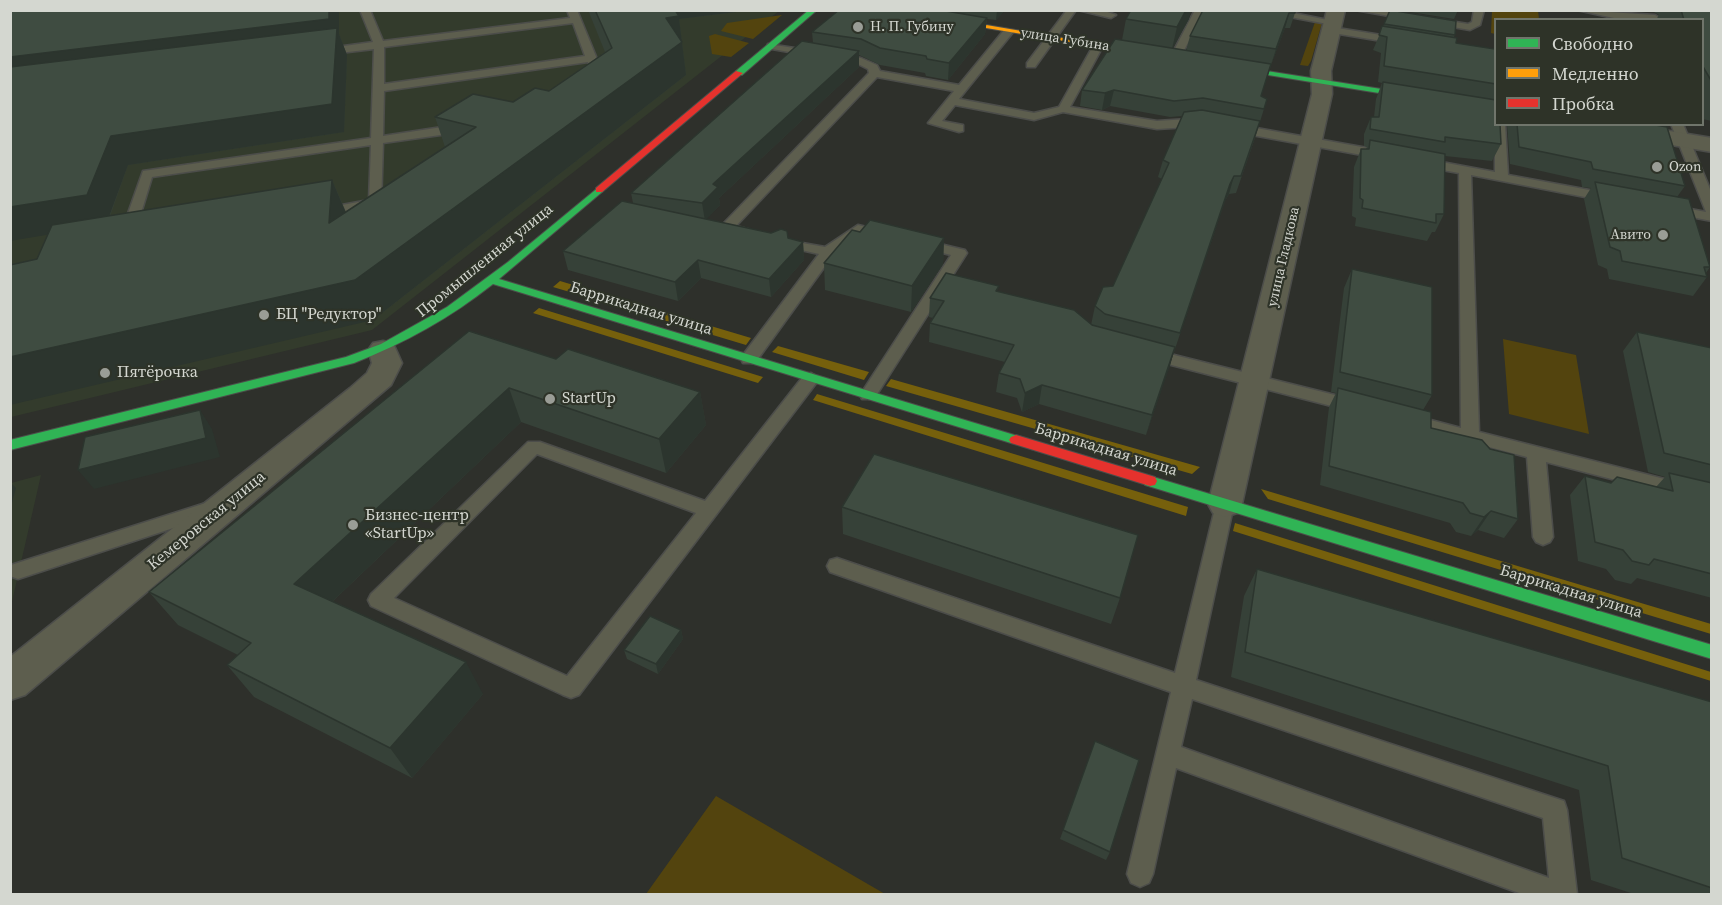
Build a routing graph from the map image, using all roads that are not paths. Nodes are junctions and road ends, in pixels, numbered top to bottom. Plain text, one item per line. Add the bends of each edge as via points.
1 (365, 10) edge
2 (814, 10) edge
3 (882, 10) edge
4 (1072, 10) edge
5 (1082, 10) edge
6 (1256, 10) edge
7 (1359, 10) edge
8 (1479, 10) edge
9 (1581, 10) edge
10 (1195, 13) edge
11 (574, 15) edge
12 (941, 15) edge
13 (1111, 15) dead end
14 (1655, 18) dead end
15 (1333, 21) edge
16 (1009, 31) junction
17 (1052, 38) junction
18 (1414, 43) edge
19 (379, 44) junction
20 (772, 45) junction
21 (1098, 45) junction
22 (308, 53) edge
23 (591, 58) junction
24 (1181, 59) joint
25 (1209, 63) edge
26 (1031, 65) dead end
27 (875, 74) junction
28 (1321, 81) junction
29 (378, 88) junction
30 (962, 89) junction
31 (584, 94) edge
32 (952, 101) junction
33 (1063, 109) junction
34 (1494, 110) edge
35 (480, 125) edge
36 (1499, 126) edge
37 (1609, 126) edge
38 (959, 128) dead end
39 (1680, 132) edge
40 (378, 141) junction
41 (1311, 141) junction
42 (1712, 145) edge
43 (1465, 170) junction
44 (1502, 177) junction
45 (1618, 199) edge
46 (1653, 206) edge
47 (1712, 211) edge
48 (307, 215) edge
49 (1712, 217) edge
50 (727, 228) junction
51 (709, 229) edge
52 (134, 245) edge
53 (828, 252) junction
54 (491, 280) junction
55 (940, 284) junction
56 (963, 290) edge
57 (1128, 348) edge
58 (383, 350) junction
59 (749, 359) junction
60 (810, 378) junction
61 (1255, 381) junction
62 (868, 395) junction
63 (1368, 410) edge
64 (1390, 415) edge
65 (1470, 436) junction
66 (10, 445) edge
67 (1536, 453) junction
68 (1712, 498) edge
69 (231, 502) junction
70 (1225, 504) junction
71 (709, 510) junction
72 (1543, 537) dead end
73 (837, 566) dead end
74 (18, 571) dead end
75 (1712, 652) edge
76 (10, 682) edge
77 (1183, 686) junction
78 (1168, 754) junction
79 (1140, 874) dead end
80 (1557, 894) edge
81 (1564, 894) edge

1 - 19 lane
2 - 20 street, Промышленная улица
3 - 12 street, улица Губина
4 - 17 lane
5 - 13 lane
6 - 15 lane
7 - 8 lane via 1464,27 1477,23
9 - 14 lane
10 - 24 lane
11 - 19 lane
11 - 23 lane
12 - 16 street, улица Губина
15 - 18 lane
15 - 28 street, улица Гладкова
16 - 17 street, улица Губина
16 - 30 lane
17 - 21 street, улица Губина
17 - 26 lane
19 - 22 lane
19 - 29 lane
20 - 27 lane via 861,61 873,67
20 - 54 street, Промышленная улица
21 - 24 street, улица Губина
21 - 33 lane
23 - 29 lane
23 - 31 lane via 601,81
25 - 28 street
27 - 30 lane
27 - 50 lane
28 - 34 street
28 - 41 street, улица Гладкова via 1322,94
29 - 40 lane
30 - 32 lane
32 - 33 lane via 1034,117
32 - 38 lane via 934,123
33 - 41 lane via 1157,125 1198,121
35 - 40 lane
36 - 44 lane
37 - 39 street
39 - 42 street
39 - 47 lane
40 - 48 lane via 376,203
40 - 52 lane via 147,174 123,248
41 - 43 lane
41 - 61 street, улица Гладкова
43 - 44 lane
43 - 65 lane
44 - 45 lane
46 - 49 lane
50 - 51 lane
50 - 53 lane
53 - 55 lane via 858,229 960,253
53 - 59 lane
54 - 58 street, Промышленная улица via 444,318
54 - 59 street, Баррикадная улица
55 - 56 lane
55 - 62 lane
57 - 61 lane
58 - 66 street, Промышленная улица
58 - 69 street, Кемеровская улица via 387,363 380,378
59 - 60 street, Баррикадная улица
60 - 62 street, Баррикадная улица
60 - 71 lane
61 - 63 lane
61 - 70 street, улица Гладкова
62 - 70 street, Баррикадная улица
64 - 65 lane
65 - 67 lane
67 - 68 lane
67 - 72 lane
69 - 74 lane
69 - 76 street, Кемеровская улица
70 - 75 street, Баррикадная улица
70 - 77 lane
71 - 71 lane via 534,446 378,600 571,688
73 - 77 lane
77 - 78 lane
77 - 81 lane via 1555,810
78 - 79 lane
78 - 80 lane

